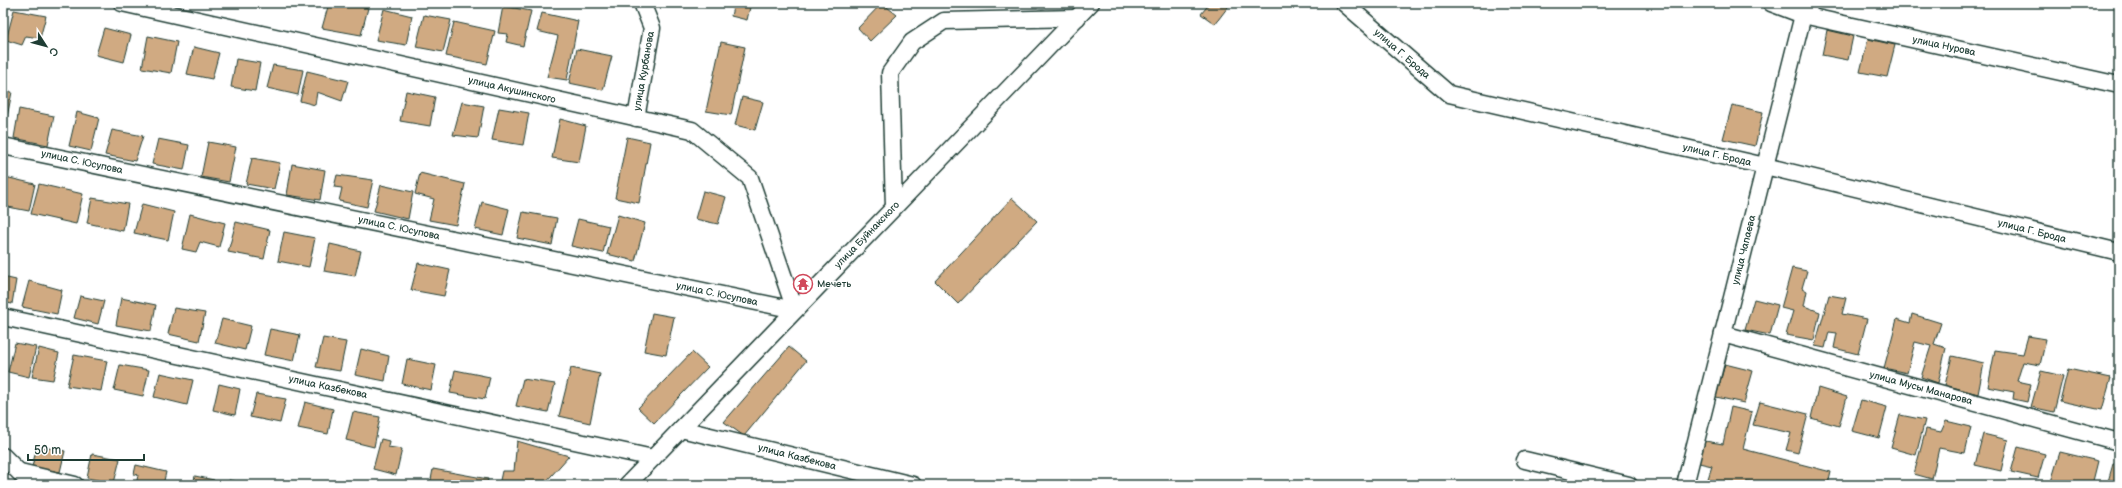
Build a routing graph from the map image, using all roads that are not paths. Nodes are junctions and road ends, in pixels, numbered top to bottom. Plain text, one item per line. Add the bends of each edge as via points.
1 (642, 3) edge
2 (1091, 3) edge
3 (1344, 3) edge
4 (1771, 3) edge
5 (131, 4) edge
6 (1807, 9) edge
7 (1077, 18) junction
8 (2119, 85) edge
9 (636, 118) junction
10 (3, 146) edge
11 (1765, 166) junction
12 (894, 207) junction
13 (2119, 252) edge
14 (796, 310) junction
15 (3, 316) edge
16 (1723, 334) junction
17 (681, 429) junction
18 (2119, 442) edge
19 (3, 456) edge
20 (653, 458) junction
21 (1525, 460) dead end
22 (20, 472) junction
23 (32, 485) edge
24 (75, 485) edge
25 (627, 485) edge
26 (912, 485) edge
27 (1629, 485) edge
28 (1685, 485) edge

1 - 9 street, улица Курбанова via 652,28
2 - 7 street, улица Буйнакского
3 - 11 street, улица Г. Брода via 1449,94
4 - 6 street, улица Нурова
5 - 9 street, улица Акушинского
6 - 8 street, улица Нурова
6 - 11 street, улица Чапаева
7 - 12 street, улица Буйнакского
7 - 12 street via 944,21 912,42 890,73
9 - 14 street, улица Акушинского via 692,130 750,178
10 - 14 street, улица С. Юсупова
11 - 13 street, улица Г. Брода
11 - 16 street, улица Чапаева
12 - 14 street, улица Буйнакского
14 - 17 street, улица Буйнакского
15 - 20 street, улица Казбекова
16 - 18 street, улица Мусы Манарова
16 - 28 street, улица Чапаева
17 - 20 street, улица Буйнакского
17 - 26 street, улица Казбекова
19 - 22 street
20 - 25 street, улица Буйнакского
21 - 27 street
22 - 23 street
22 - 24 street

